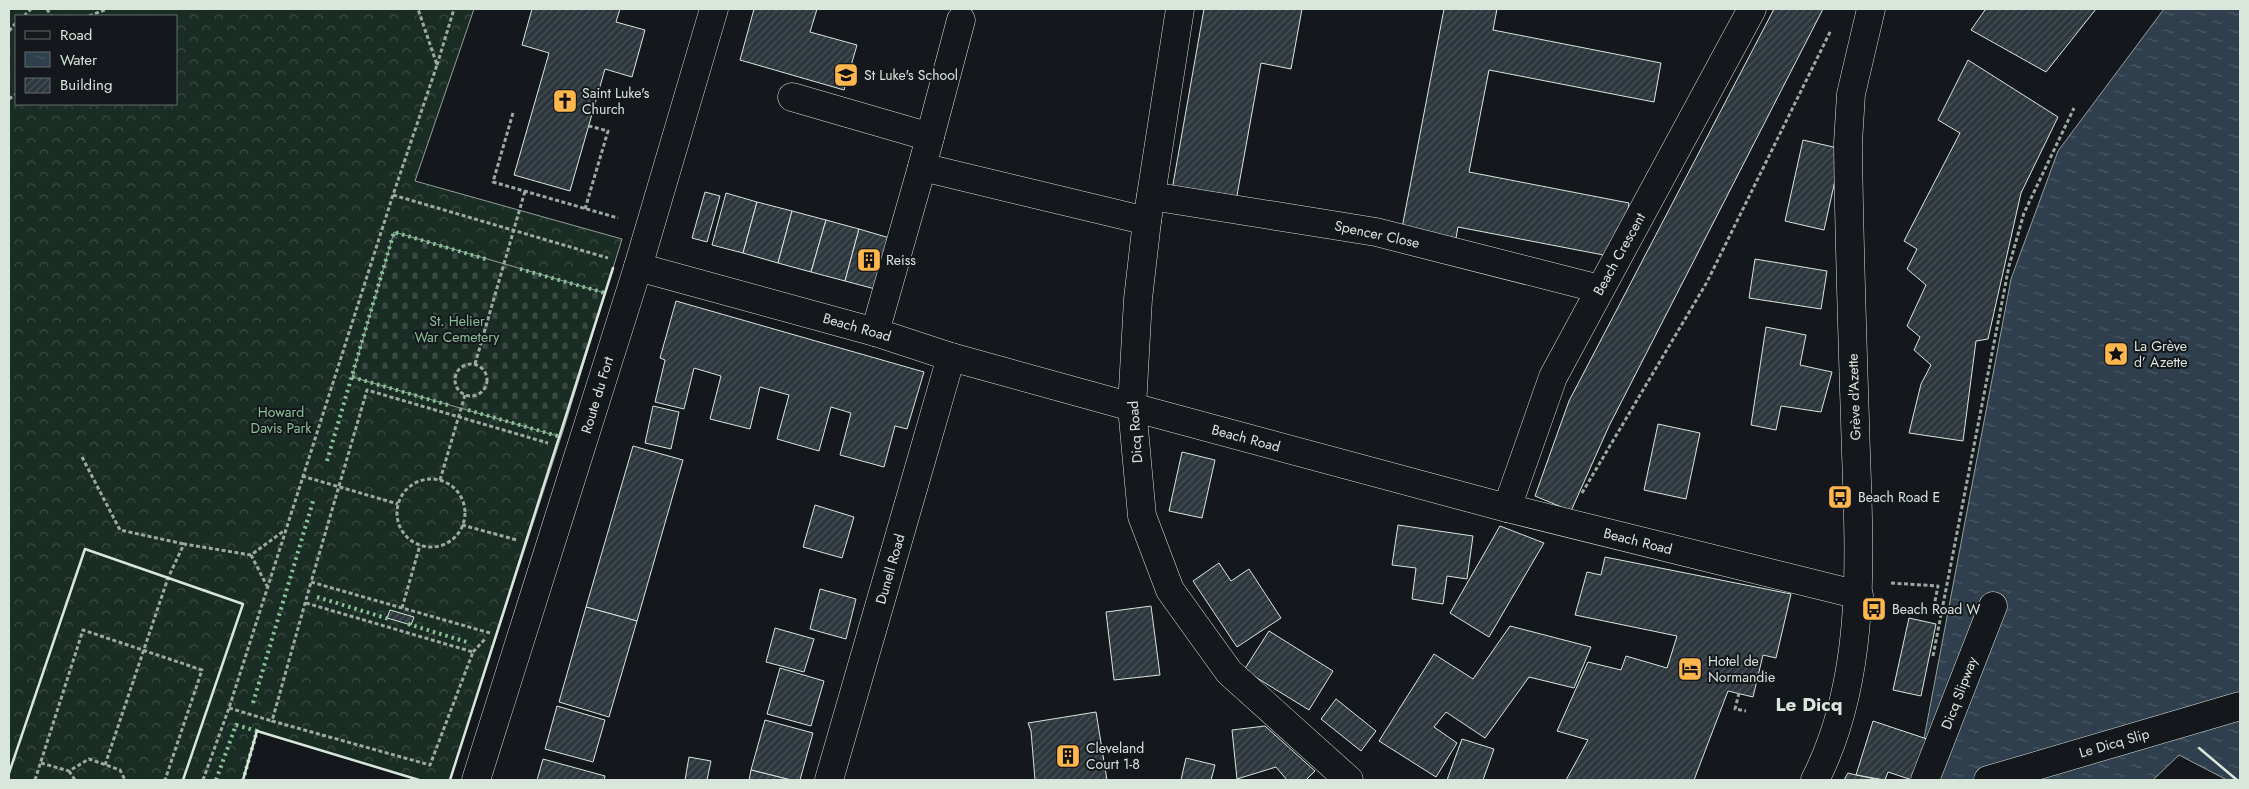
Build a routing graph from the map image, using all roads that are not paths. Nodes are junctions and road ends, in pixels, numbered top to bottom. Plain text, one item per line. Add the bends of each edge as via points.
1 (714, 9) edge
2 (1180, 9) edge
3 (1752, 9) edge
4 (1871, 9) edge
5 (961, 20) dead end
6 (792, 97) dead end
7 (930, 137) junction
8 (922, 167) junction
9 (1149, 209) junction
10 (638, 266) junction
11 (1600, 289) junction
12 (875, 332) junction
13 (951, 357) junction
14 (1132, 408) junction
15 (1507, 508) junction
16 (1859, 589) junction
17 (1993, 606) dead end
18 (2240, 706) edge
19 (476, 780) edge
20 (829, 780) edge
21 (1349, 780) edge
22 (1814, 780) edge
23 (1925, 780) edge
24 (1988, 780) edge

1 - 10 main road, Route du Fort
2 - 9 main road, Dicq Road
3 - 11 main road, Beach Crescent
4 - 16 main road, Grève d'Azette via 1851,94 1848,143
5 - 7 main road
6 - 7 main road
7 - 8 main road
8 - 9 main road, Spencer Close
8 - 12 main road
9 - 11 main road, Spencer Close via 1376,232
9 - 14 main road, Dicq Road via 1138,299
10 - 12 main road, Beach Road
10 - 19 main road, Route du Fort
11 - 15 main road, Beach Crescent via 1553,376
12 - 13 main road, Beach Road
13 - 14 main road, Beach Road
13 - 20 main road, Dunell Road
14 - 15 main road, Beach Road
14 - 21 main road, Dicq Road via 1142,516 1170,590 1228,672
15 - 16 main road, Beach Road
16 - 22 main road, Grève d'Azette via 1846,701 1829,753
17 - 23 main road, Dicq Slipway
18 - 24 main road, Le Dicq Slip

